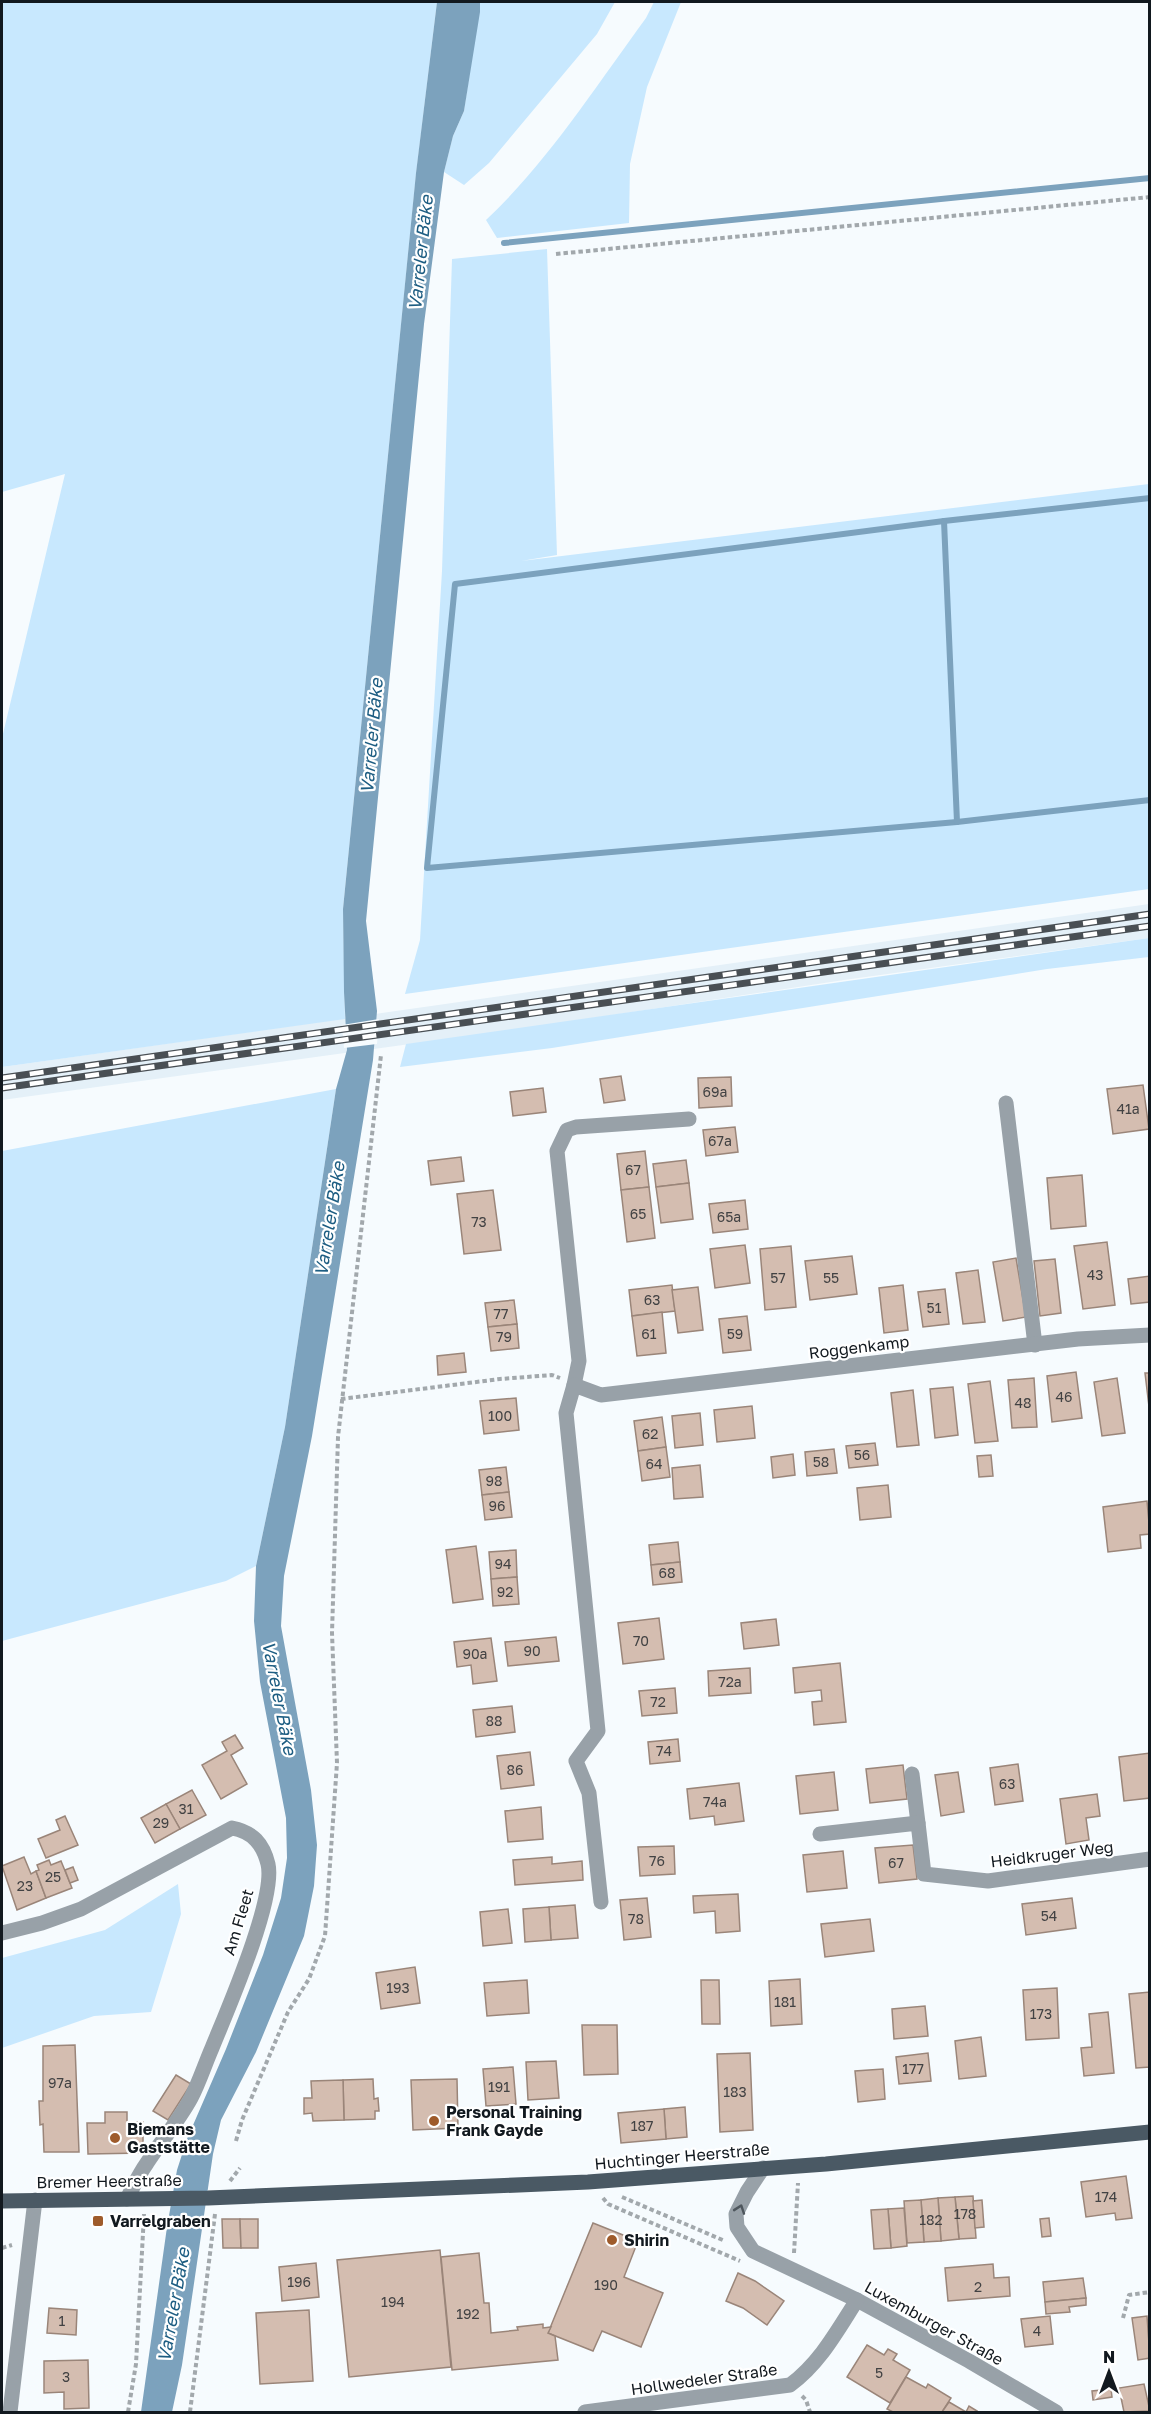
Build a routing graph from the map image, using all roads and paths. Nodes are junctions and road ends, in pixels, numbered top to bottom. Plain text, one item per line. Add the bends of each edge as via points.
1 (1149, 197) edge
2 (556, 254) dead end
3 (381, 1055) dead end
4 (1006, 1103) dead end
5 (689, 1119) dead end
6 (1149, 1335) edge
7 (1035, 1345) junction
8 (574, 1385) junction
9 (341, 1399) junction
10 (912, 1774) dead end
11 (918, 1823) junction
12 (820, 1834) dead end
13 (1149, 1859) edge
14 (601, 1902) dead end
15 (2, 1934) edge
16 (1149, 2132) edge
17 (236, 2141) dead end
18 (799, 2165) junction
19 (763, 2168) junction
20 (588, 2182) junction
21 (617, 2195) dead end
22 (213, 2198) junction
23 (127, 2199) junction
24 (145, 2199) junction
25 (35, 2200) junction
26 (2, 2201) edge
27 (753, 2251) junction
28 (741, 2262) dead end
29 (793, 2270) junction
30 (1149, 2292) edge
31 (856, 2300) junction
32 (1123, 2318) dead end
33 (10, 2412) edge
34 (128, 2412) edge
35 (190, 2412) edge
36 (585, 2412) edge
37 (1056, 2412) edge

1 - 2 path
3 - 9 path
4 - 7 street
5 - 8 street via 576,1127 567,1130 557,1151 579,1361
6 - 7 street, Roggenkamp
7 - 8 street, Roggenkamp via 601,1395
8 - 9 path via 552,1374
8 - 14 street via 566,1413 598,1731 576,1761 589,1793
9 - 17 path via 332,1633 337,1763 325,1936 309,1978 288,2012
10 - 11 street
11 - 12 street
11 - 13 street, Heidkruger Weg via 924,1874 988,1881
15 - 23 street, Am Fleet via 81,1908 232,1828 247,1831 261,1846 268,1866 267,1891 254,1940 192,2097 147,2162
16 - 18 main road, Huchtinger Heerstraße
18 - 19 main road, Huchtinger Heerstraße
18 - 29 path
19 - 20 main road, Huchtinger Heerstraße
27 -> 19 street via 737,2227 736,2214
20 - 22 main road, Huchtinger Heerstraße
20 - 28 path via 608,2205
21 - 27 path
22 - 24 main road, Bremer Heerstraße
22 - 35 path
23 - 24 main road, Bremer Heerstraße
23 - 25 main road, Bremer Heerstraße
24 - 34 path via 136,2364
25 - 26 main road, Bremer Heerstraße
25 - 33 street
27 - 29 street, Luxemburger Straße
29 - 31 street, Luxemburger Straße
30 - 32 path via 1129,2295
31 - 36 street, Hollwedeler Straße via 825,2351 804,2376 790,2385
31 - 37 street, Luxemburger Straße

